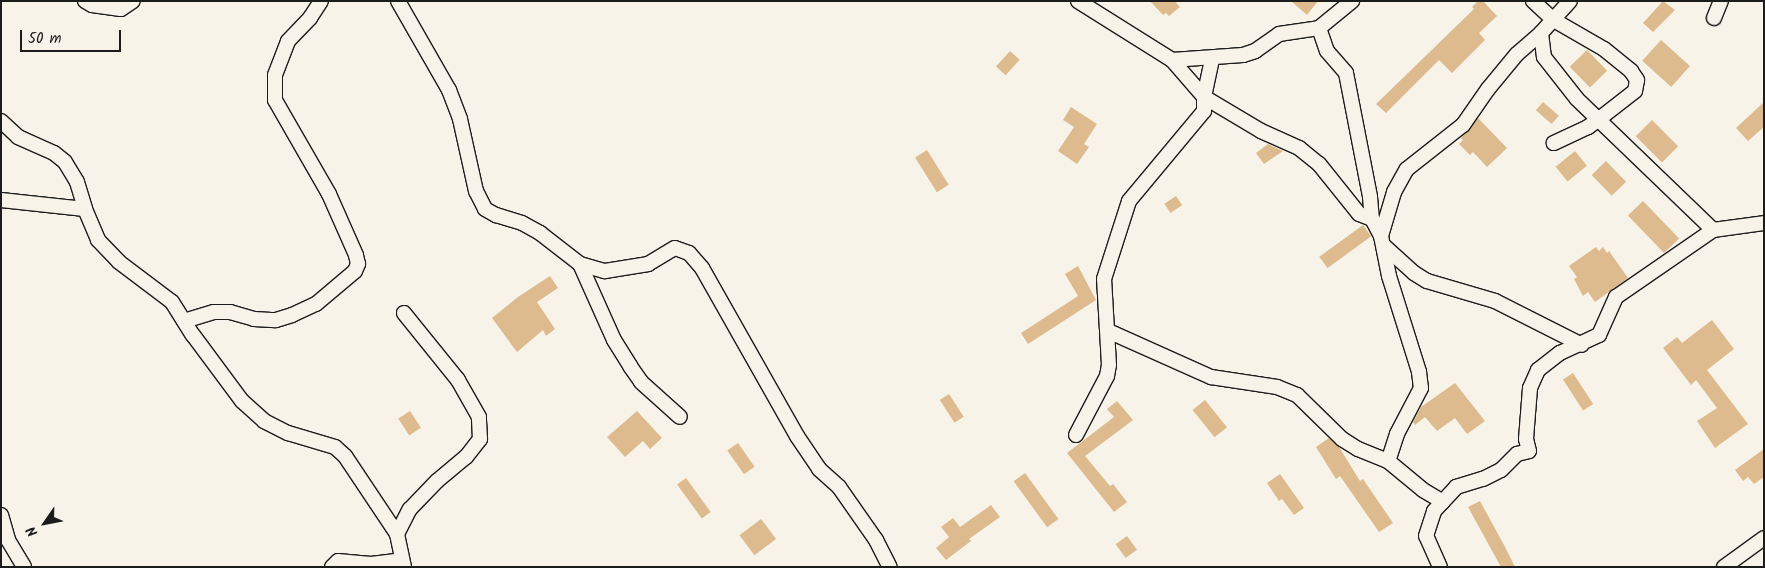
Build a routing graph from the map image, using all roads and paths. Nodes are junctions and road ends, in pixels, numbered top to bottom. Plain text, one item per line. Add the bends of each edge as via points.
1 (86, 1) edge
2 (133, 1) edge
3 (321, 1) edge
4 (398, 1) edge
5 (1078, 1) edge
6 (1352, 1) edge
7 (1533, 1) edge
8 (1570, 1) edge
9 (1721, 1) edge
10 (1714, 18) dead end
11 (1552, 19) junction
12 (1319, 28) junction
13 (1541, 33) junction
14 (1212, 58) junction
15 (1172, 60) junction
16 (1204, 97) junction
17 (1599, 119) junction
18 (1, 122) edge
19 (1553, 143) dead end
20 (1, 200) edge
21 (85, 209) junction
22 (1372, 220) junction
23 (1764, 223) edge
24 (1712, 230) junction
25 (1382, 240) junction
26 (580, 264) junction
27 (404, 313) dead end
28 (184, 321) junction
29 (1108, 331) junction
30 (1582, 345) junction
31 (680, 417) dead end
32 (1076, 435) dead end
33 (1388, 461) junction
34 (1443, 502) junction
35 (1, 515) edge
36 (397, 534) junction
37 (1764, 538) edge
38 (403, 564) edge
39 (24, 567) edge
40 (332, 567) edge
41 (890, 567) edge
42 (1440, 567) edge
43 (1724, 567) edge

1 - 2 street via 92,5 121,9
3 - 28 street via 310,18 288,40 275,75 275,100 329,194 358,264 355,271 316,304 292,315 276,320 214,312
4 - 26 street via 448,90 462,128 476,191 485,209 540,233
5 - 15 street
6 - 12 street
7 - 11 street
8 - 11 street
9 - 10 street
11 - 13 street
11 - 17 street via 1604,50 1631,71 1637,80 1635,91
12 - 14 street via 1280,34 1243,55
12 - 22 street via 1327,51 1346,73
13 - 17 street via 1544,57 1577,99
13 - 25 street via 1516,54 1463,125 1407,169 1394,192
14 - 15 street
14 - 16 street
15 - 16 street
16 - 22 street via 1261,131 1299,148 1319,164 1359,214
16 - 29 street via 1204,111 1198,121 1129,200 1104,279
17 - 19 street
17 - 24 street
18 - 21 street via 18,137 54,153 65,162 77,182
20 - 21 street
21 - 28 street via 98,240 119,262 172,302
22 - 25 street
23 - 24 street
24 - 30 street via 1616,297 1599,335
25 - 30 street via 1414,273 1427,280 1495,301
25 - 33 street via 1421,388 1397,434
26 - 31 street via 614,340 630,366 641,382
26 - 41 street via 605,271 648,264 675,248 689,253 702,268 797,436 819,469 839,487 876,540
27 - 36 street via 458,380 479,416 480,439 466,457 410,509
28 - 36 street via 242,402 264,421 334,447 345,456
29 - 32 street via 1107,376
29 - 33 street via 1210,377 1277,387 1297,395 1342,439
30 - 34 street via 1560,353 1538,370 1530,388 1526,439 1529,451 1517,454 1501,470 1483,479 1456,487
33 - 34 street
34 - 42 street via 1434,511 1426,536
35 - 39 street via 8,540
36 - 38 street
37 - 43 street
38 - 40 street via 338,561

